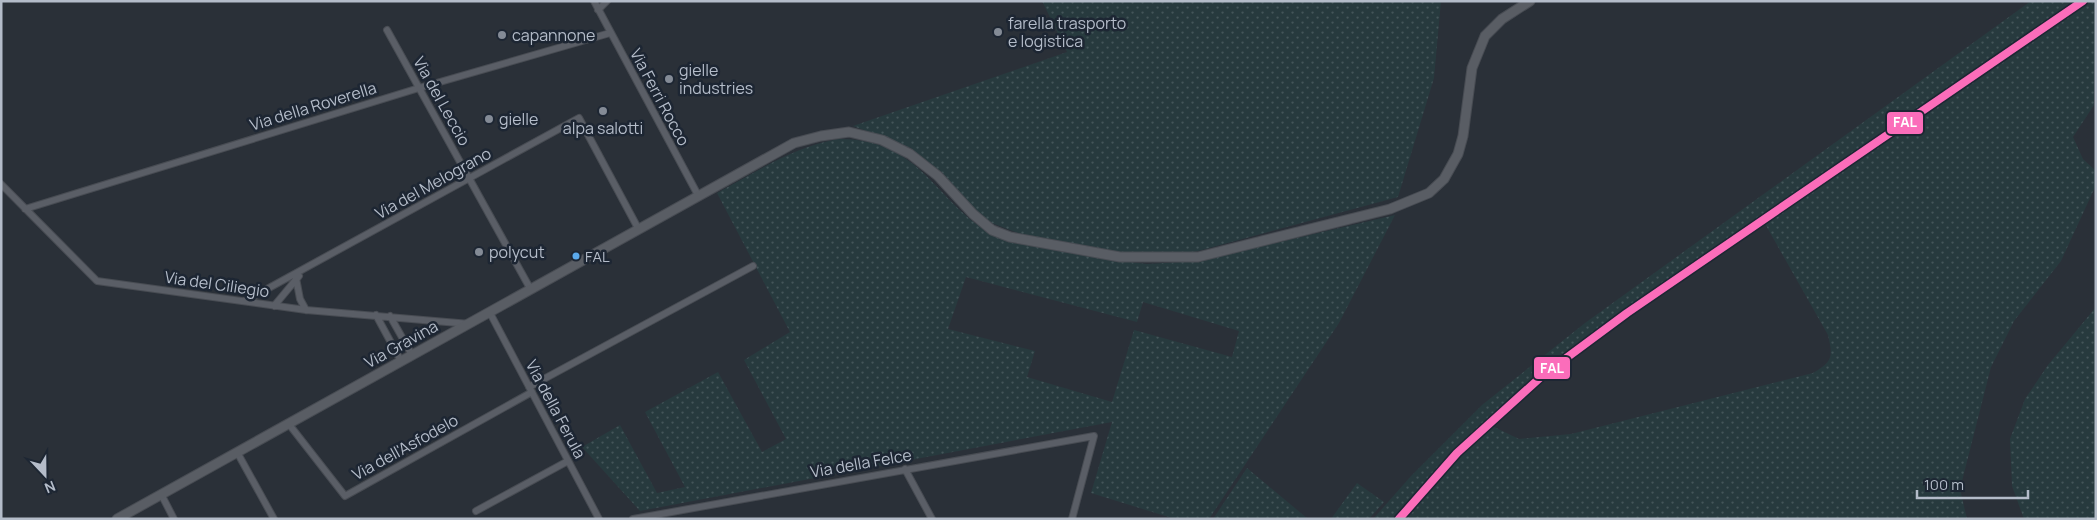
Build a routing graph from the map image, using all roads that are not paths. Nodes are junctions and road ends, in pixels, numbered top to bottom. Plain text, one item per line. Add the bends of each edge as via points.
1 (594, 1) edge
2 (1530, 1) edge
3 (604, 2) edge
4 (598, 10) junction
5 (387, 30) dead end
6 (610, 33) junction
7 (419, 88) junction
8 (469, 179) junction
9 (1, 184) edge
10 (699, 197) junction
11 (25, 209) junction
12 (639, 230) junction
13 (753, 266) dead end
14 (301, 273) junction
15 (296, 278) junction
16 (531, 290) junction
17 (244, 302) junction
18 (274, 306) junction
19 (306, 310) junction
20 (490, 313) junction
21 (376, 315) junction
22 (390, 316) junction
23 (470, 324) junction
24 (412, 355) junction
25 (401, 361) junction
26 (531, 390) junction
27 (288, 424) junction
28 (237, 452) junction
29 (568, 461) junction
30 (905, 469) junction
31 (161, 494) junction
32 (476, 511) dead end
33 (117, 519) edge
34 (174, 519) edge
35 (274, 519) edge
36 (599, 519) edge
37 (633, 519) edge
38 (932, 519) edge
39 (1072, 519) edge

1 - 4 street, Via Ferri Rocco
2 - 10 main road, Via Gravina via 1502,19 1485,36 1472,68 1458,154 1444,179 1418,199 1390,210 1198,258 1120,257 1010,237 992,230 938,176 910,154 882,140 849,132 794,143
3 - 4 street
4 - 6 street, Via Ferri Rocco
5 - 7 street, Via del Leccio
6 - 7 street, Via della Roverella
6 - 10 street, Via Ferri Rocco
7 - 8 street, Via del Leccio
7 - 11 street, Via della Roverella
8 - 12 street, Via del Melograno via 579,118
8 - 14 street, Via del Melograno
8 - 16 street, Via del Leccio
9 - 11 street, Via del Ciliegio
10 - 12 main road, Via Gravina
11 - 17 street, Via del Ciliegio via 96,281
12 - 16 main road, Via Gravina
13 - 26 street, Via dell'Asfodelo
14 - 15 street
14 - 17 street
15 - 18 street
15 - 19 street
16 - 20 main road, Via Gravina
17 - 18 street, Via del Ciliegio
18 - 19 street, Via del Ciliegio
19 - 21 street, Via del Ciliegio
20 - 23 main road, Via Gravina
20 - 26 street, Via della Ferula
21 - 22 street, Via del Ciliegio
21 - 25 street
22 - 23 street, Via del Ciliegio
22 - 24 street
23 - 24 main road, Via Gravina
24 - 25 main road, Via Gravina
25 - 27 main road, Via Gravina
26 - 27 street, Via dell'Asfodelo via 345,496
26 - 29 street, Via della Ferula
27 - 28 main road, Via Gravina
28 - 31 main road, Via Gravina
28 - 35 street
29 - 32 street
29 - 36 street, Via della Ferula
30 - 37 street, Via della Felce
30 - 38 street
30 - 39 street, Via della Felce via 1094,436
31 - 33 main road, Via Gravina
31 - 34 street

